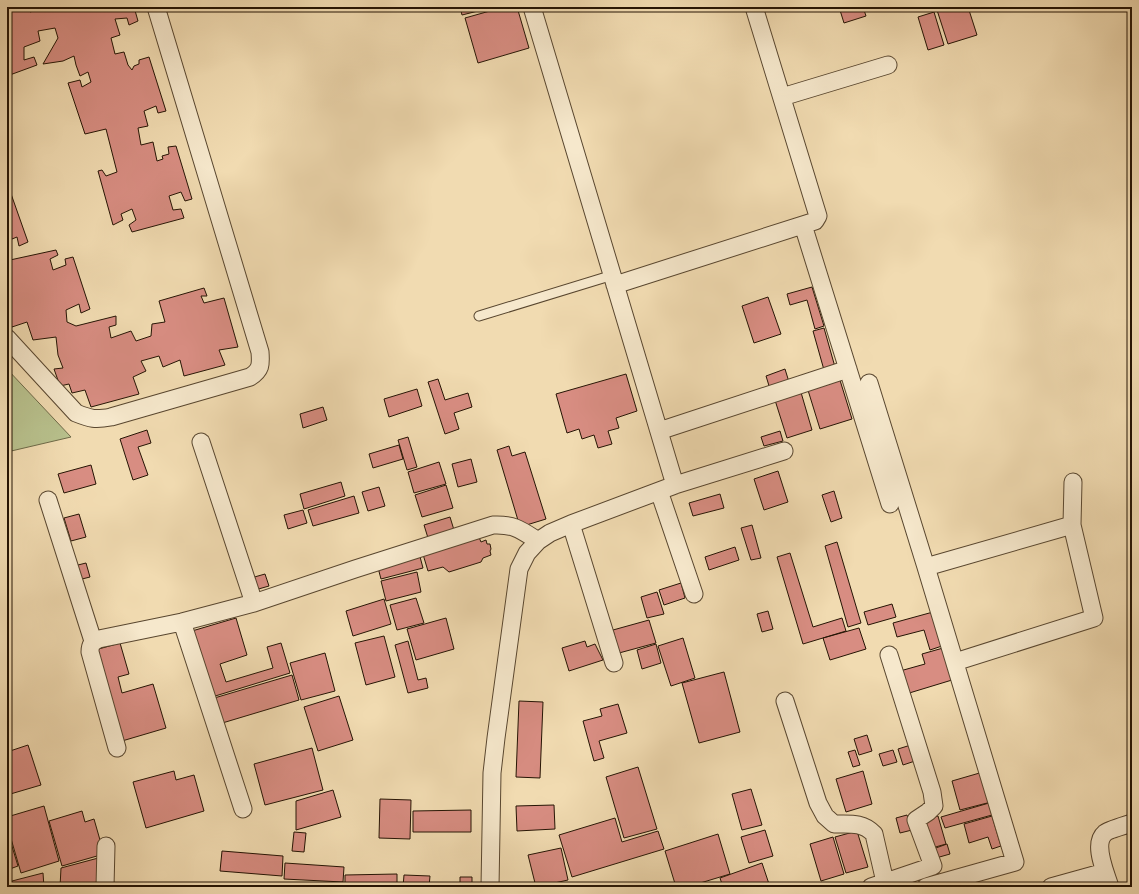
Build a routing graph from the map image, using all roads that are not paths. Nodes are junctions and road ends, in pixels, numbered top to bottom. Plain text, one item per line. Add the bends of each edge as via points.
1 (156, 7) edge
2 (532, 7) edge
3 (754, 7) edge
4 (888, 65) dead end
5 (782, 97) junction
6 (803, 225) junction
7 (614, 280) junction
8 (479, 316) dead end
9 (7, 338) edge
10 (848, 369) junction
11 (869, 383) dead end
12 (659, 431) junction
13 (201, 442) dead end
14 (784, 451) dead end
15 (1072, 482) dead end
16 (675, 485) junction
17 (659, 491) junction
18 (48, 500) dead end
19 (890, 504) dead end
20 (571, 524) junction
21 (1072, 525) junction
22 (538, 541) junction
23 (926, 568) junction
24 (694, 594) dead end
25 (254, 603) junction
26 (182, 622) junction
27 (93, 642) junction
28 (889, 655) dead end
29 (955, 662) junction
30 (614, 663) dead end
31 (784, 701) dead end
32 (117, 748) dead end
33 (243, 809) dead end
34 (1132, 823) edge
35 (106, 846) dead end
36 (1108, 879) edge
37 (878, 884) edge
38 (105, 887) edge
39 (490, 887) edge
40 (926, 887) edge
41 (1051, 887) edge

1 - 9 street via 260,352 261,363 258,372 111,418 97,420 76,413
2 - 7 street
3 - 5 street
4 - 5 street
5 - 6 street via 818,212 815,221
6 - 7 street
6 - 10 street
7 - 8 lane
7 - 12 street
10 - 12 street
10 - 19 street
11 - 23 street
12 - 16 street
13 - 25 street
14 - 16 street
15 - 21 street
16 - 17 street
17 - 20 street
17 - 24 street
18 - 27 street
20 - 22 street
20 - 30 street
21 - 23 street
21 - 29 street via 1094,618
22 - 25 street via 514,526 494,525
22 - 39 street via 527,553 520,569 496,738 492,773
23 - 29 street
25 - 26 street
26 - 27 street
26 - 33 street
27 - 32 street via 90,652
28 - 37 street via 932,792 934,806 916,820 933,866
29 - 40 street via 1015,862
31 - 37 street via 818,803 825,816 834,824 862,825 874,834
34 - 36 street via 1106,832 1099,842
35 - 38 street
36 - 41 street

